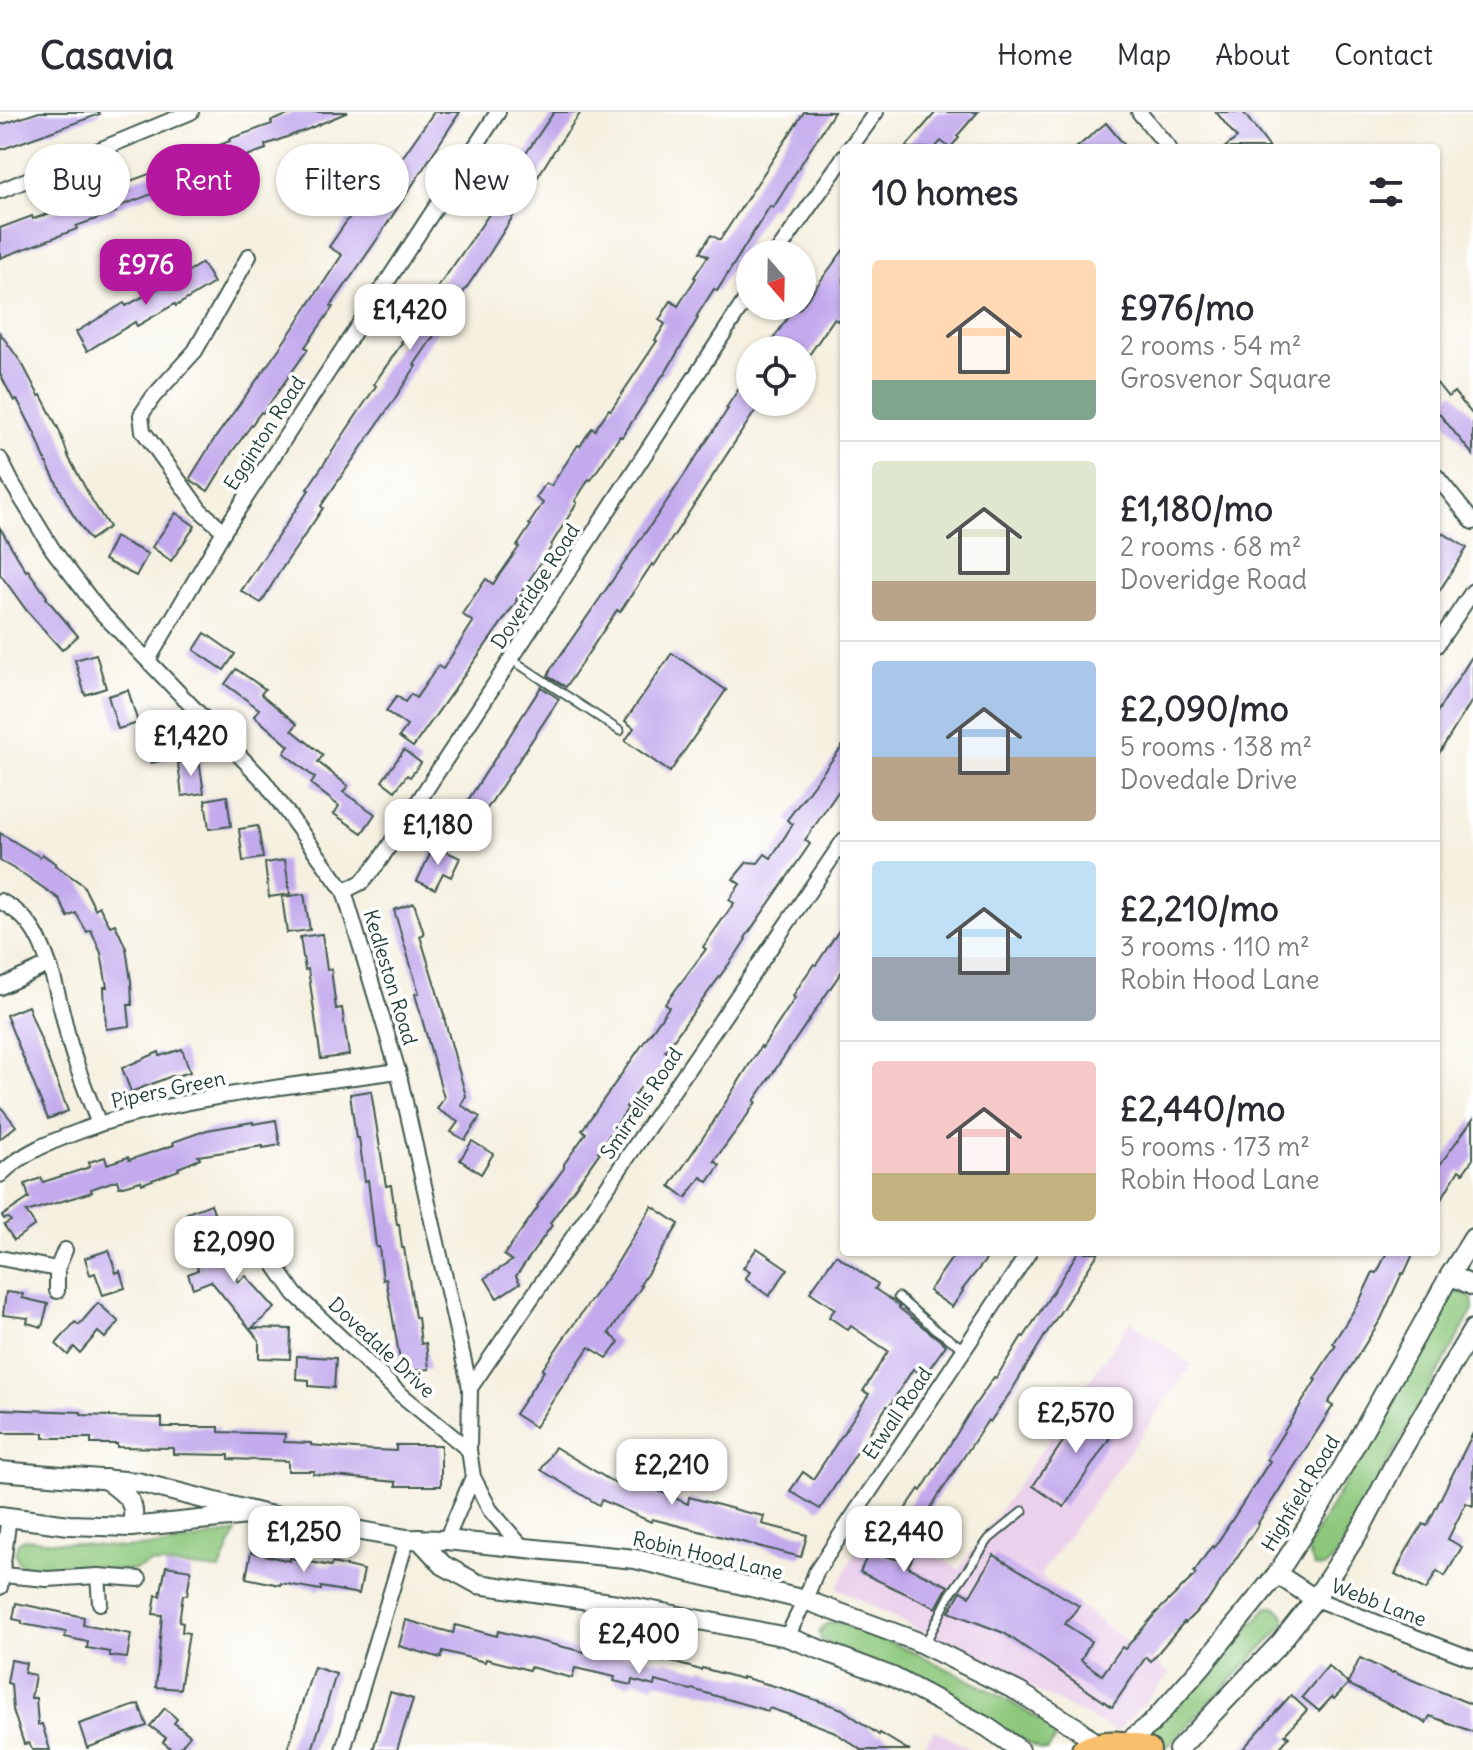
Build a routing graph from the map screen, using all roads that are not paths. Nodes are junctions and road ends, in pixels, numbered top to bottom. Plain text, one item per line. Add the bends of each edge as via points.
1 (191, 112) edge
2 (498, 112) edge
3 (876, 112) edge
4 (1139, 112) edge
5 (853, 144) edge
6 (1166, 144) edge
7 (840, 163) edge
8 (0, 191) edge
9 (786, 240) edge
10 (249, 256) dead end
11 (736, 314) edge
12 (0, 459) edge
13 (1440, 481) edge
14 (1473, 522) edge
15 (224, 531) junction
16 (1473, 591) edge
17 (1440, 640) edge
18 (511, 659) junction
19 (148, 660) junction
20 (620, 731) dead end
21 (840, 846) edge
22 (344, 891) junction
23 (0, 901) edge
24 (48, 965) junction
25 (0, 987) edge
26 (398, 1071) junction
27 (99, 1124) junction
28 (0, 1175) edge
29 (248, 1226) dead end
30 (1473, 1238) edge
31 (65, 1250) dead end
32 (1026, 1256) edge
33 (0, 1258) edge
34 (57, 1269) junction
35 (1450, 1275) junction
36 (1473, 1286) edge
37 (57, 1291) dead end
38 (898, 1297) dead end
39 (1473, 1329) edge
40 (964, 1349) junction
41 (470, 1388) junction
42 (469, 1450) junction
43 (0, 1471) edge
44 (473, 1477) junction
45 (105, 1479) junction
46 (1023, 1511) dead end
47 (263, 1514) junction
48 (4, 1516) edge
49 (131, 1527) junction
50 (413, 1539) junction
51 (446, 1540) junction
52 (523, 1548) junction
53 (443, 1565) junction
54 (1277, 1574) junction
55 (98, 1576) junction
56 (139, 1579) dead end
57 (1, 1581) edge
58 (1315, 1599) junction
59 (805, 1600) junction
60 (100, 1603) dead end
61 (787, 1637) junction
62 (924, 1646) junction
63 (1473, 1659) edge
64 (1127, 1742) junction
65 (1090, 1747) edge
66 (343, 1750) edge
67 (1020, 1750) edge
68 (1149, 1750) edge
69 (1178, 1750) edge

1 - 8 street
2 - 15 street, Egginton Road
3 - 5 street
4 - 6 street
7 - 9 street
10 - 15 street via 195,351 141,415 143,431 158,452 200,510
11 - 18 street, Doveridge Road
12 - 19 street, Kedleston Road via 53,550 98,609
13 - 14 street
15 - 19 street, Egginton Road
16 - 17 street
18 - 20 lane
18 - 22 street, Doveridge Road via 378,863 362,882
19 - 22 street, Kedleston Road via 264,781
21 - 41 street, Smirrells Road
22 - 26 street, Kedleston Road
23 - 24 street, Pipers Green via 31,925
24 - 25 street
24 - 27 street, Pipers Green
26 - 27 street, Pipers Green via 201,1099
26 - 41 street, Kedleston Road
27 - 28 street via 28,1152
29 - 42 street, Dovedale Drive via 295,1294 399,1393
30 - 35 street, Highfield Road
31 - 34 street
32 - 40 street, Etwall Road
33 - 34 street
34 - 37 street
35 - 36 street
35 - 54 street, Highfield Road via 1321,1506
38 - 40 lane
39 - 58 street
40 - 59 street, Etwall Road via 816,1572
41 - 42 street, Kedleston Road
42 - 44 street, Kedleston Road
43 - 45 street, Robin Hood Lane
44 - 51 street
44 - 52 street, Kedleston Road via 490,1510
45 - 47 street, Robin Hood Lane
45 - 49 street via 132,1505
46 - 62 lane via 989,1539 950,1595
47 - 49 street, Robin Hood Lane
47 - 50 street, Robin Hood Lane
48 - 49 street, Robin Hood Lane
48 - 57 street
50 - 51 street, Robin Hood Lane
50 - 53 street
50 - 66 street
51 - 52 street, Robin Hood Lane
51 - 53 street
52 - 59 street, Robin Hood Lane via 635,1559
53 - 61 street via 478,1584
54 - 58 street
54 - 64 street, Highfield Road via 1151,1724
55 - 56 street
55 - 57 street
55 - 60 street
58 - 63 street, Webb Lane
58 - 69 street
59 - 61 street, Etwall Road
59 - 62 street, Robin Hood Lane
61 - 67 street via 893,1677
62 - 65 street, Robin Hood Lane via 1019,1692 1077,1728
64 - 65 main road
64 - 68 main road

